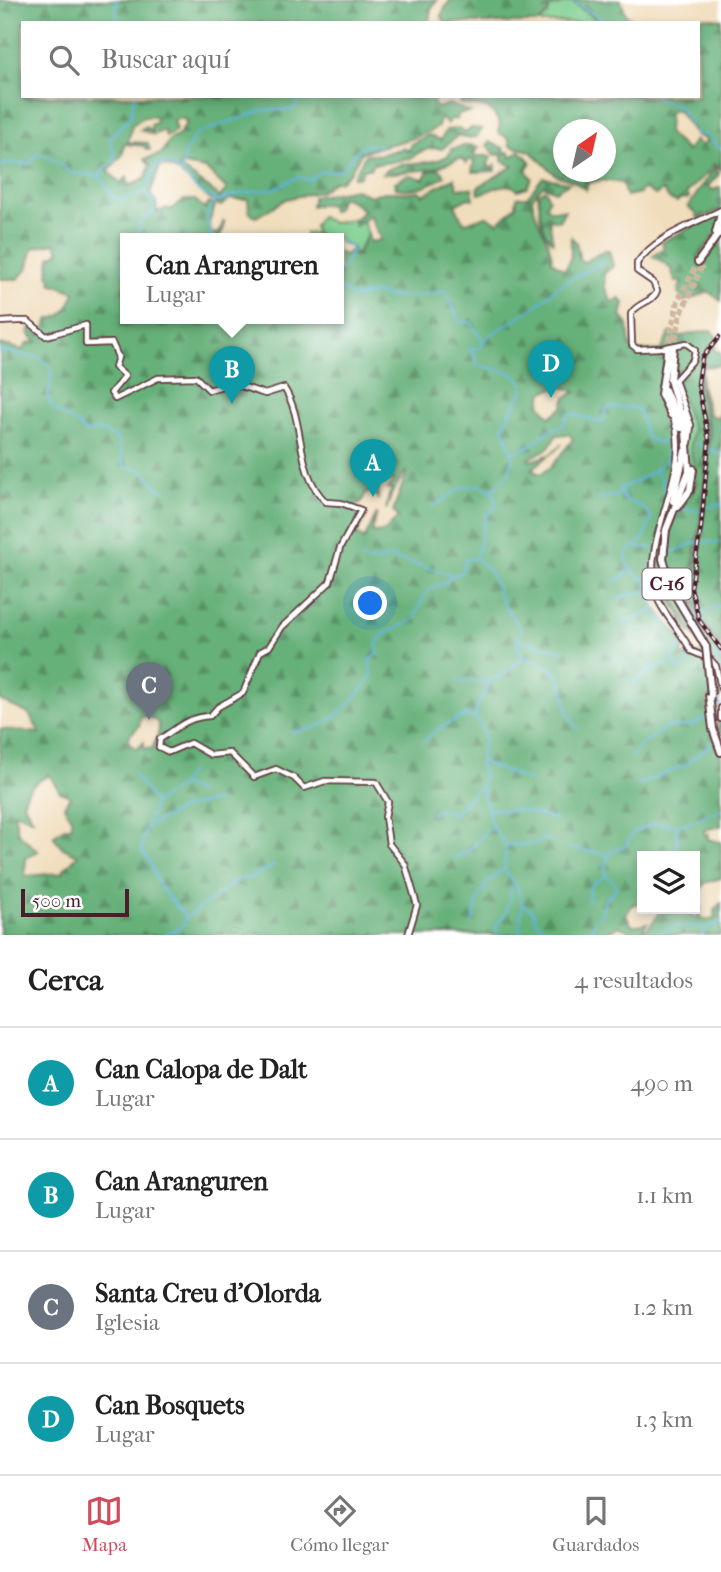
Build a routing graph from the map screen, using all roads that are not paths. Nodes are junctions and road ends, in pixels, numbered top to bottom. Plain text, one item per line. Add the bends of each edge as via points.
1 (720, 212) edge
2 (721, 232) edge
3 (710, 244) junction
4 (0, 322) edge
5 (666, 351) junction
6 (685, 368) junction
7 (673, 377) dead end
8 (666, 385) joint
9 (684, 409) junction
10 (671, 415) junction
11 (685, 445) junction
12 (663, 549) junction
13 (668, 570) dead end
14 (684, 604) dead end
15 (691, 617) junction
16 (705, 647) junction
17 (721, 688) edge
18 (710, 695) junction
19 (721, 708) edge
20 (721, 719) edge
21 (721, 747) edge
22 (721, 752) edge
23 (408, 935) edge

1 - 3 highway
1 - 5 main road via 650,248 638,261 636,269 654,283 657,293 631,314 632,344 637,349
2 - 3 highway
2 - 3 highway via 701,262
4 - 23 main road via 27,320 49,336 86,324 86,344 113,344 118,357 115,367 125,376 111,394 115,399 164,377 196,377 208,390 232,383 266,394 284,388 298,418 296,430 314,487 327,502 361,510 340,548 331,581 258,654 245,691 211,715 194,716 174,726 159,738 159,747 169,752 190,743 211,755 230,753 254,777 276,769 304,789 325,781 374,781 388,799 389,844 405,864 417,906
5 - 6 main road via 692,345 695,356
5 - 9 highway
5 - 10 highway via 661,394
5 - 11 highway, C-16 via 668,385
6 - 7 main road
6 - 9 main road via 676,379
8 - 10 main road
8 - 11 highway
9 - 11 highway
10 - 11 main road
11 - 12 highway, C-16 via 693,474 670,520
11 - 16 highway, C-16 via 662,539 663,569 672,594
11 - 17 main road via 657,530 654,584 691,651 716,666
12 - 13 highway
12 - 15 highway, C-16 via 668,580
14 - 15 highway
15 - 16 highway, C-16
16 - 18 highway, C-16, bridge
18 - 21 highway, C-16
18 - 22 highway, C-16
19 - 20 main road

